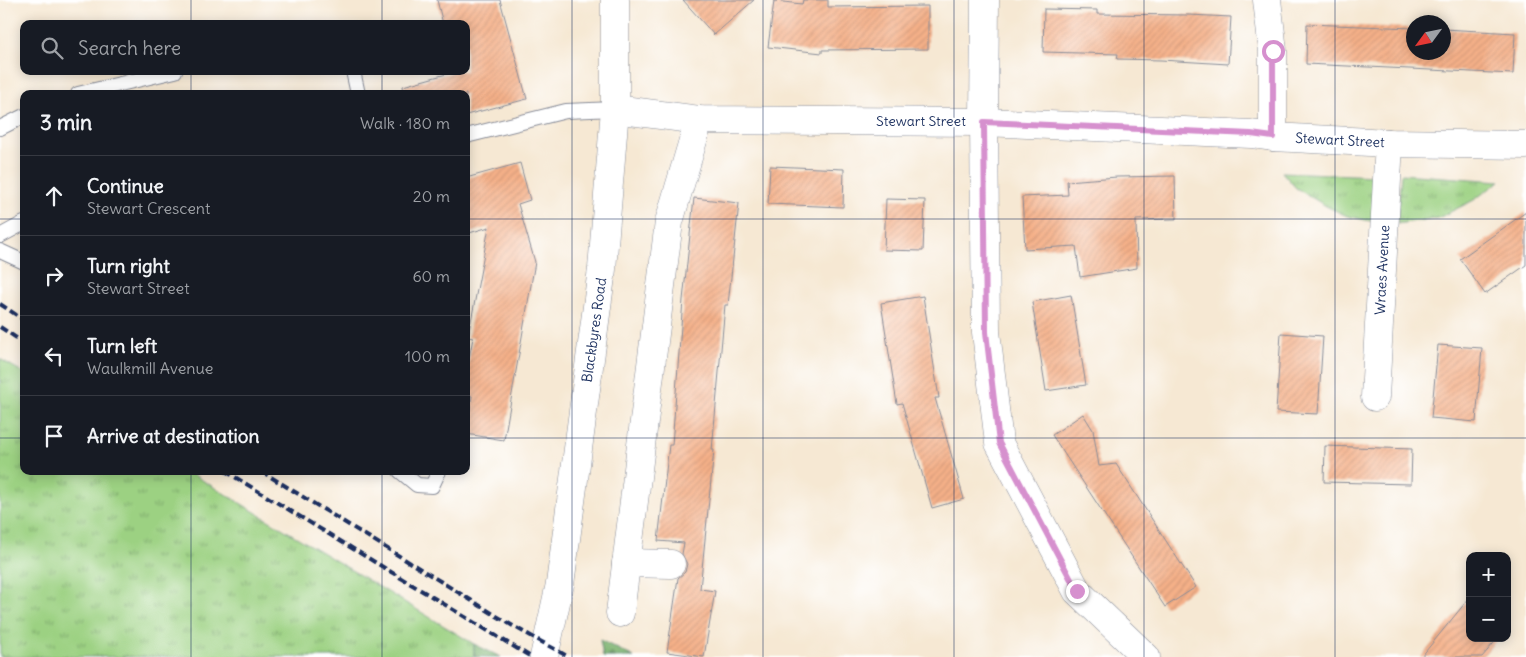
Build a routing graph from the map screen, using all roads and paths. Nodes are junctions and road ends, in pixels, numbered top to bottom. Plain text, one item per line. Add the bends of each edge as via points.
1 (616, 0) edge
2 (985, 0) edge
3 (1267, 0) edge
4 (159, 75) edge
5 (354, 75) edge
6 (95, 90) edge
7 (357, 90) edge
8 (615, 110) junction
9 (20, 118) edge
10 (699, 120) junction
11 (984, 122) junction
12 (0, 128) edge
13 (470, 135) edge
14 (1273, 137) junction
15 (1389, 143) junction
16 (1526, 146) edge
17 (20, 225) edge
18 (0, 236) edge
19 (0, 251) edge
20 (20, 260) edge
21 (1375, 397) dead end
22 (405, 475) edge
23 (437, 475) edge
24 (626, 562) junction
25 (671, 564) dead end
26 (620, 613) dead end
27 (544, 657) edge
28 (1146, 657) edge

1 - 8 street, Blackbyres Road
2 - 11 street
3 - 14 street via 1273,51
4 - 6 lane
5 - 7 lane
8 - 10 street, Stewart Street
8 - 13 lane via 566,111
8 - 27 street, Blackbyres Road via 602,269 560,584
9 - 12 lane
10 - 11 street, Stewart Street
10 - 24 street via 669,222
11 - 14 street, Stewart Street
11 - 28 street via 986,332 999,443 1077,591
14 - 15 street, Stewart Street
15 - 16 street, Stewart Street
15 - 21 street, Wraes Avenue
17 - 18 lane
19 - 20 lane
22 - 23 lane via 416,485 432,486
24 - 25 street
24 - 26 street

